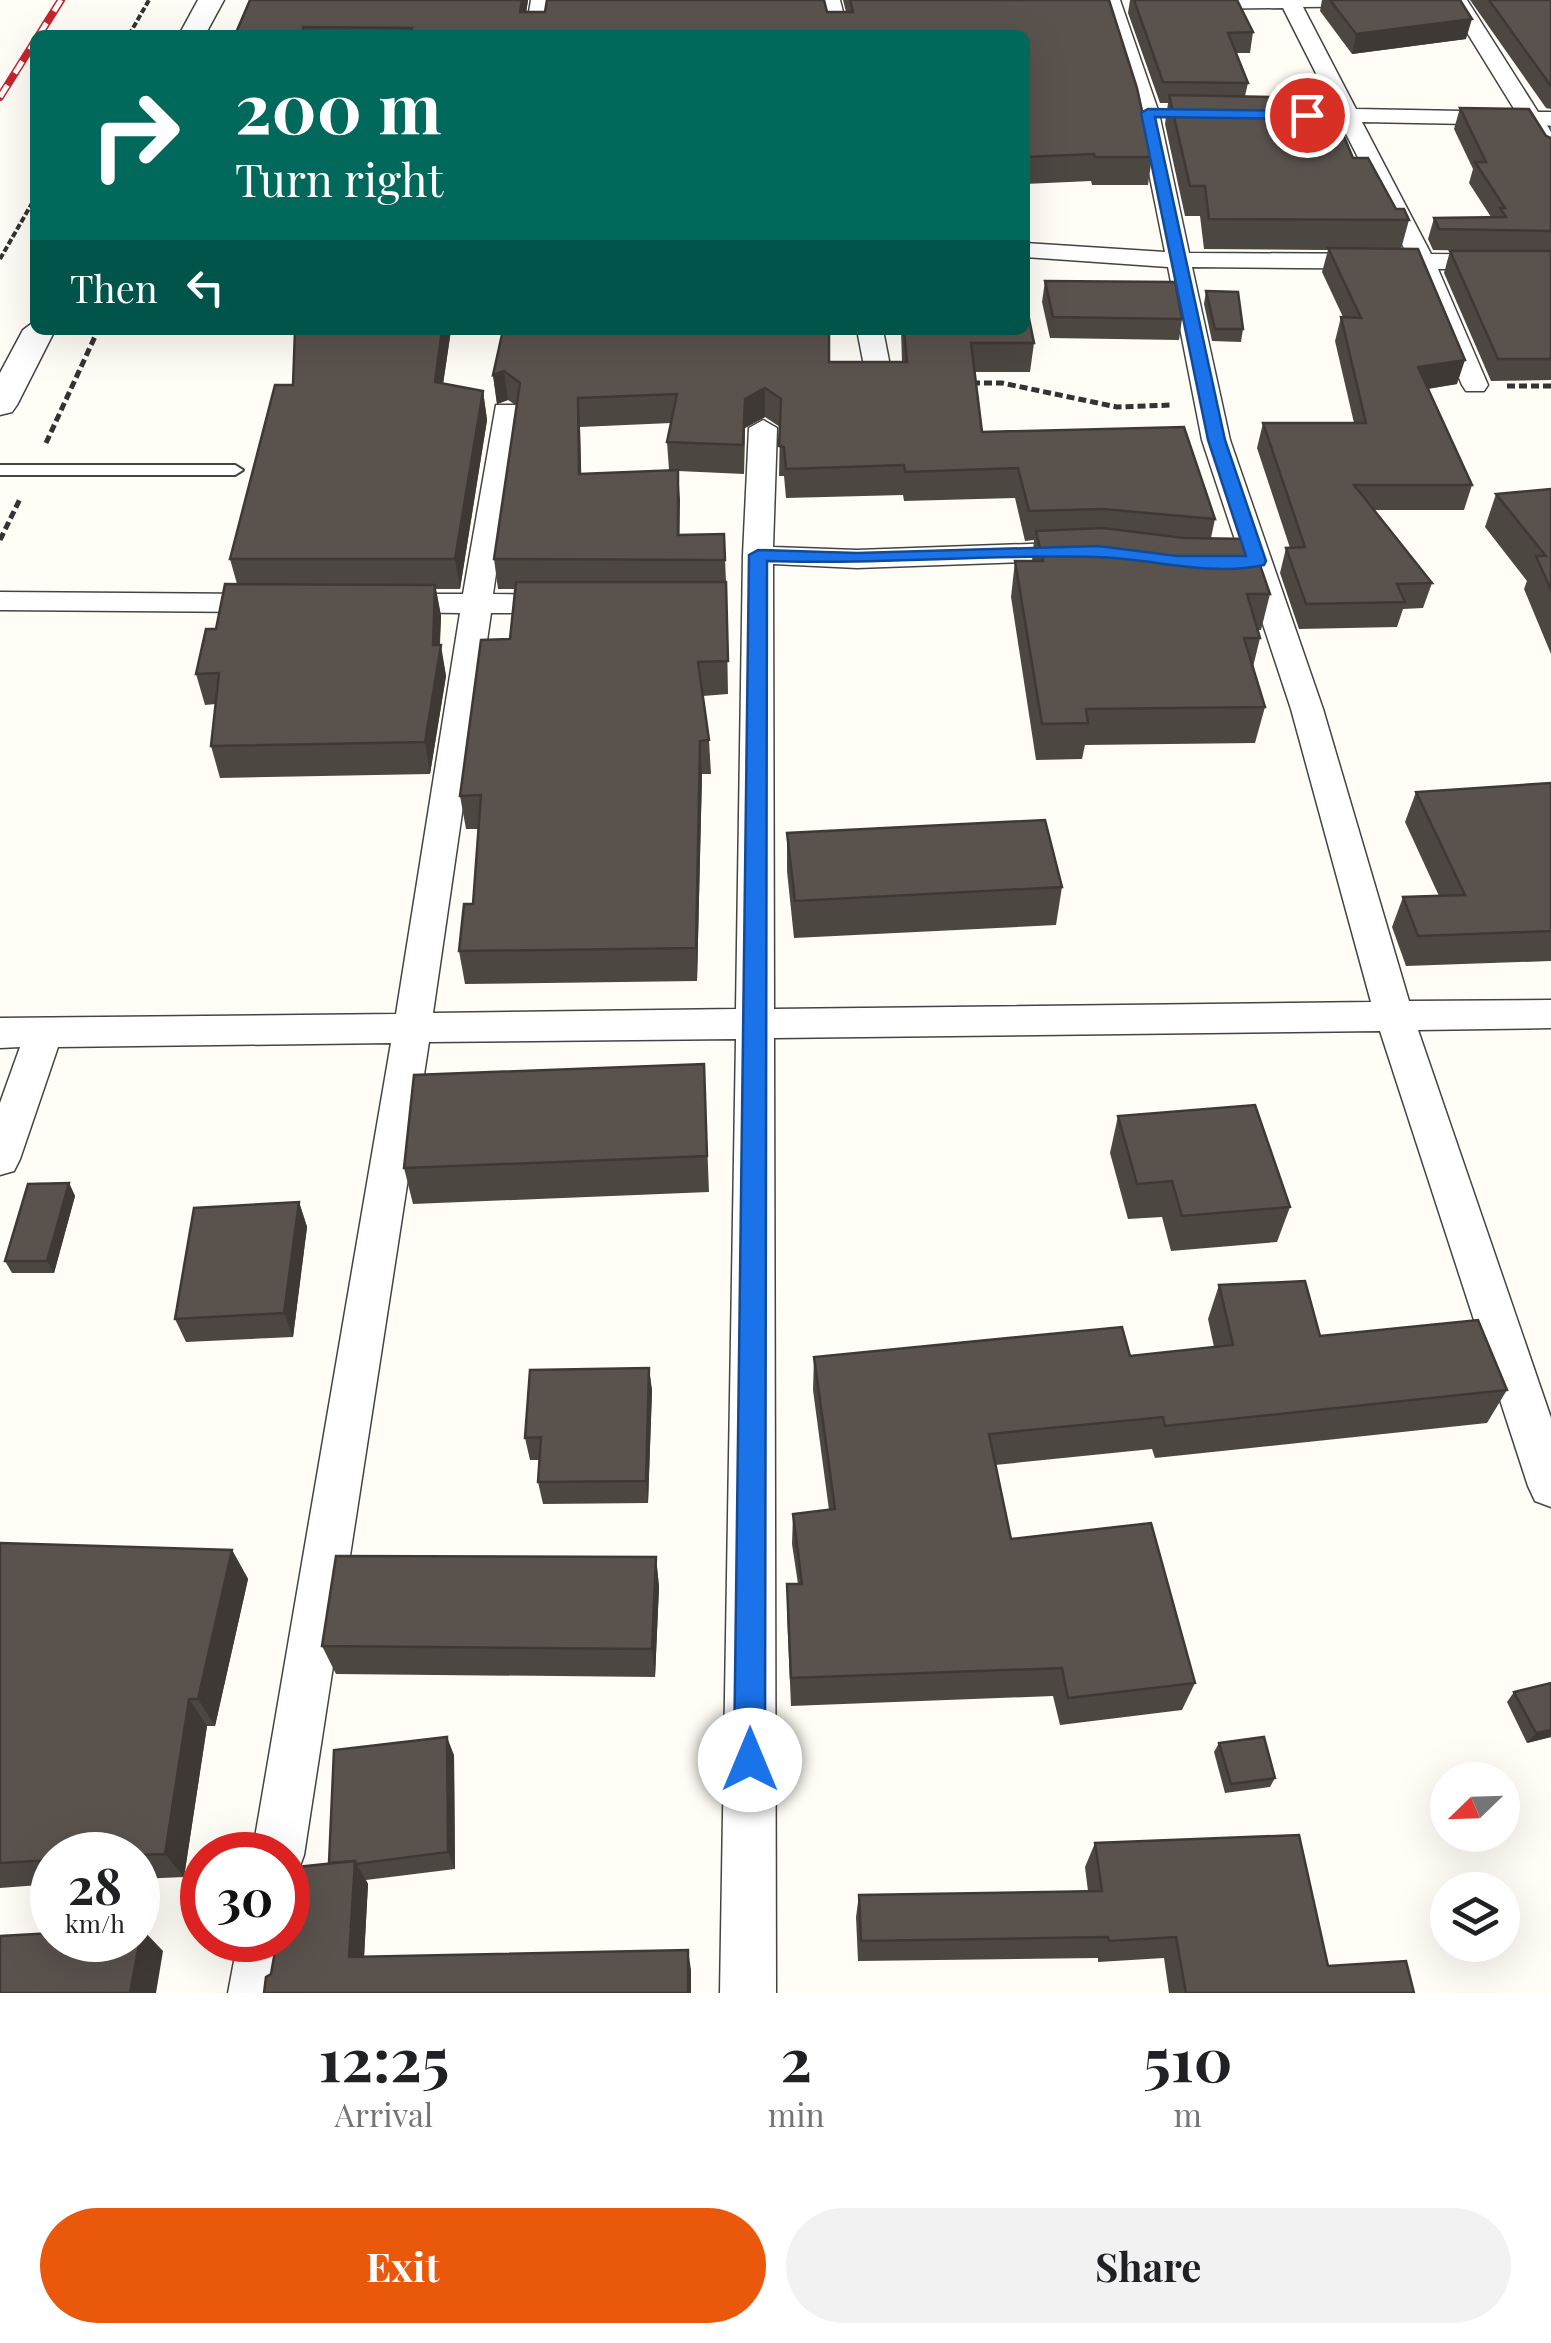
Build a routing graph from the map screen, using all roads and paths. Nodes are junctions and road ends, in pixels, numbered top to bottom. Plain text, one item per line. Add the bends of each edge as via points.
1 (149, 0) edge
2 (211, 0) edge
3 (541, 0) edge
4 (830, 0) edge
5 (1397, 0) edge
6 (1457, 0) edge
7 (1117, 2) edge
8 (1290, 2) edge
9 (1171, 3) edge
10 (132, 30) edge
11 (195, 30) edge
12 (536, 30) edge
13 (839, 30) edge
14 (1307, 115) edge
15 (1347, 115) junction
16 (1542, 119) edge
17 (1551, 150) edge
18 (30, 207) edge
19 (1030, 250) edge
20 (0, 259) edge
21 (1176, 260) junction
22 (1423, 262) junction
23 (1551, 262) edge
24 (36, 335) edge
25 (95, 335) edge
26 (871, 335) edge
27 (879, 376) edge
28 (968, 382) edge
29 (1475, 385) dead end
30 (1208, 403) junction
31 (0, 405) edge
32 (506, 411) dead end
33 (763, 428) dead end
34 (28, 469) junction
35 (0, 470) edge
36 (235, 470) dead end
37 (0, 540) edge
38 (1118, 554) edge
39 (758, 555) junction
40 (0, 601) edge
41 (298, 603) edge
42 (358, 603) edge
43 (478, 604) junction
44 (590, 604) edge
45 (1551, 1014) edge
46 (1394, 1016) junction
47 (754, 1021) junction
48 (412, 1030) junction
49 (0, 1032) edge
50 (44, 1033) junction
51 (0, 1159) edge
52 (1551, 1486) edge
53 (282, 1832) edge
54 (261, 1962) edge
55 (256, 1993) edge
56 (748, 1993) edge

1 - 10 path
2 - 11 street
3 - 12 street
4 - 13 street
5 - 8 street
6 - 16 street
7 - 21 street via 1158,113
8 - 9 street
8 - 15 street
14 - 15 street
15 - 16 street
15 - 22 street
16 - 17 street
18 - 20 path
19 - 21 street
21 - 22 street
21 - 30 street
22 - 23 street
22 - 29 street
24 - 31 street
25 - 34 path
26 - 27 street
28 - 30 path via 1116,407
30 - 46 street via 1241,561 1307,709
32 - 43 street
33 - 39 street
34 - 35 lane
34 - 36 lane
34 - 37 path
38 - 39 street
39 - 47 street via 741,603
40 - 41 street
42 - 43 street
43 - 44 street
43 - 48 street
45 - 46 street
46 - 47 street
46 - 52 street
47 - 48 street
47 - 56 street
48 - 50 street
48 - 53 street
49 - 50 street
50 - 51 street
54 - 55 street

